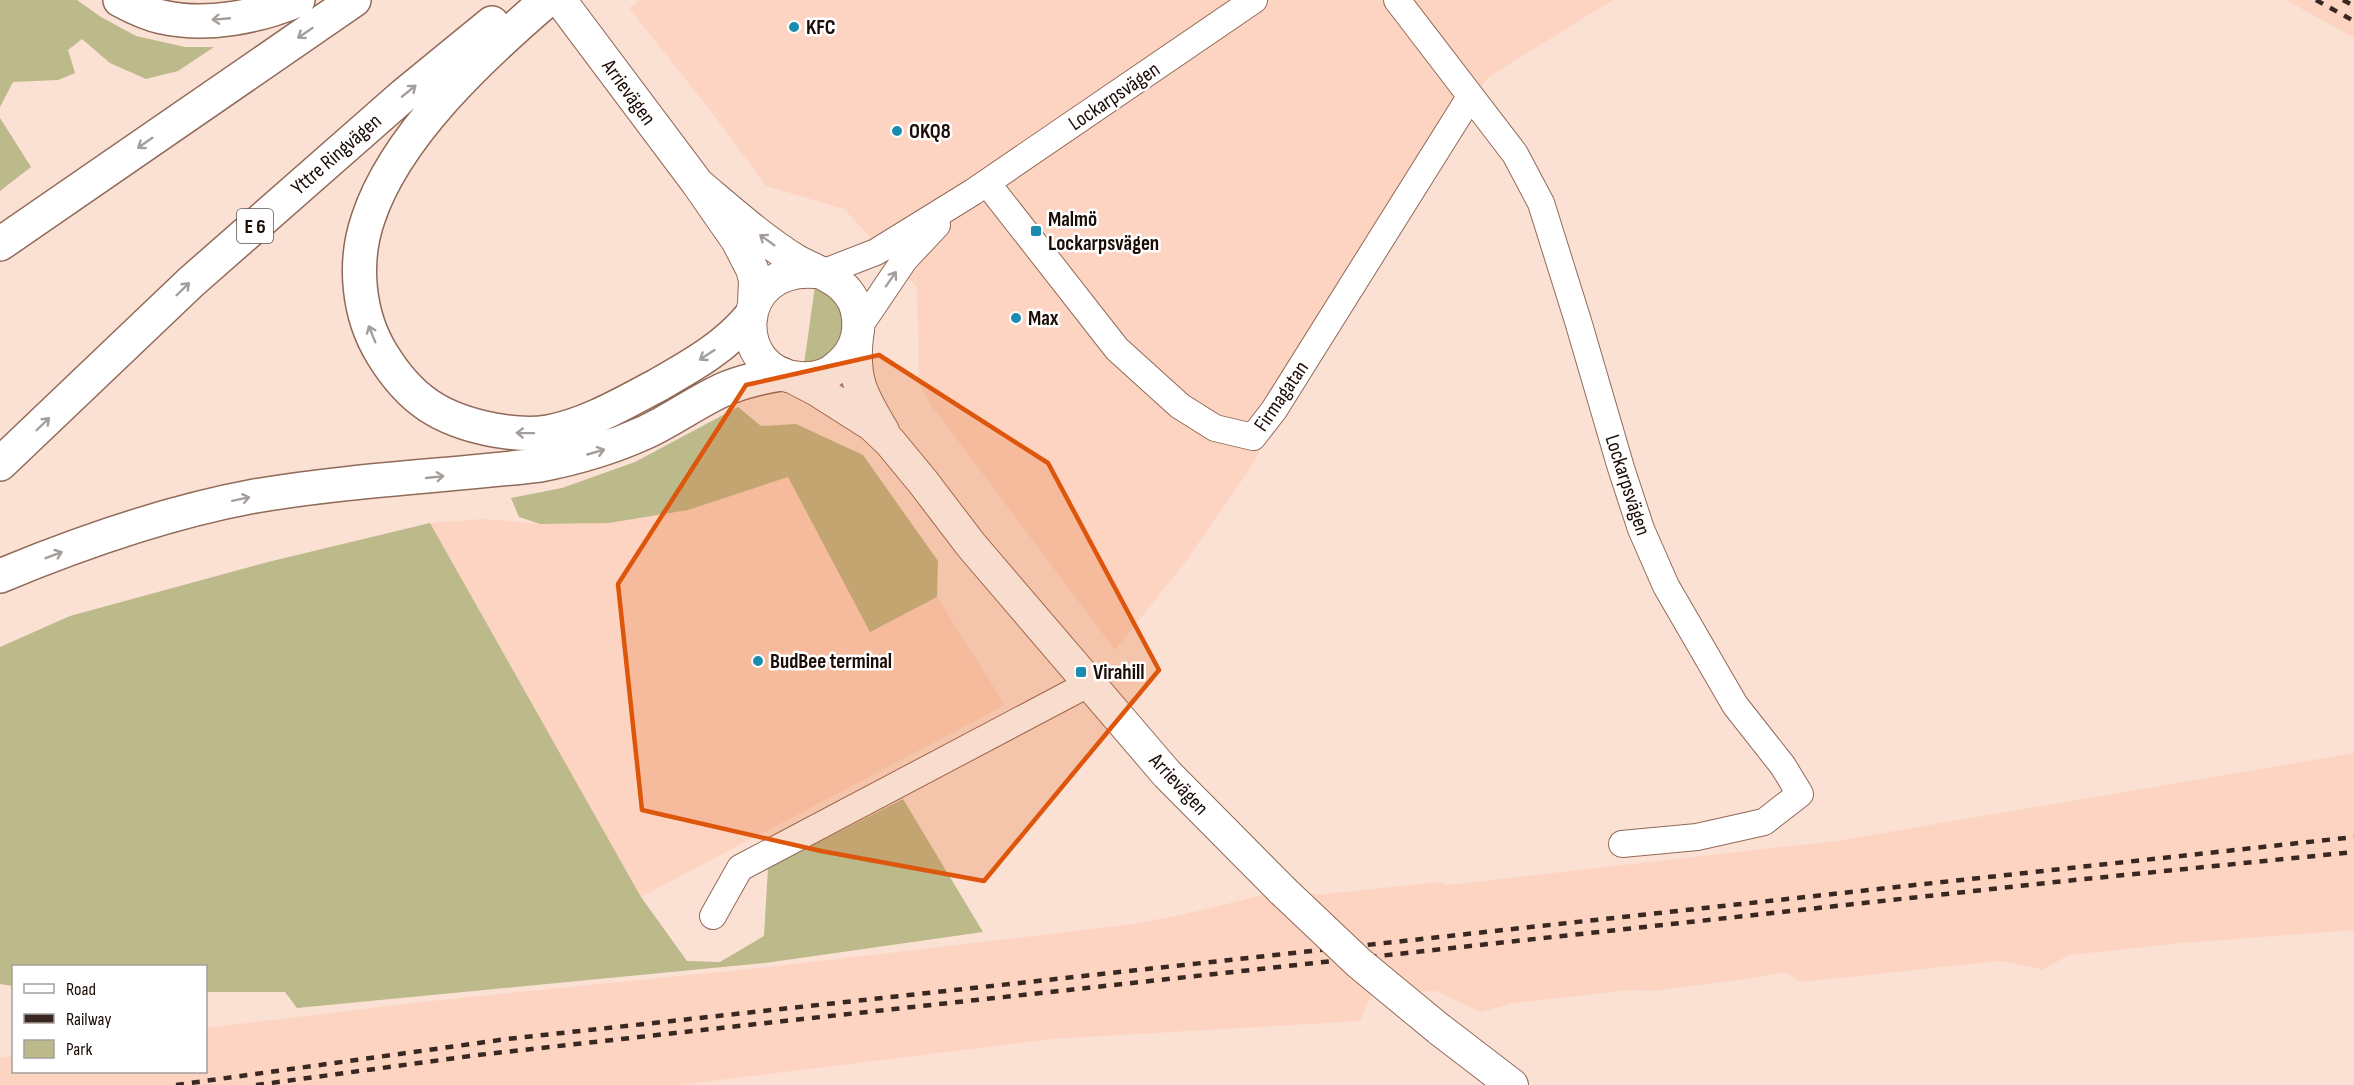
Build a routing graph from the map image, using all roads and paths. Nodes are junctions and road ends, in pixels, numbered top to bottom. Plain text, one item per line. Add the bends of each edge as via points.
1 (120, 0) edge
2 (298, 0) edge
3 (354, 0) edge
4 (521, 0) edge
5 (547, 0) edge
6 (560, 0) edge
7 (1254, 0) edge
8 (1397, 0) edge
9 (1470, 97) junction
10 (698, 184) junction
11 (980, 188) junction
12 (0, 244) edge
13 (819, 272) junction
14 (752, 310) junction
15 (858, 332) junction
16 (788, 376) junction
17 (890, 442) junction
18 (0, 464) edge
19 (0, 576) edge
20 (1090, 683) junction
21 (1622, 844) dead end
22 (713, 916) dead end
23 (1512, 1085) edge

2 -> 1 highway via 258,13 199,20 163,17
3 -> 12 highway
18 -> 4 highway, Yttre Ringvägen / E 6 via 190,282 404,95
14 -> 5 highway via 729,340 668,378 582,422 547,432 501,432 460,422 419,400 389,366 375,343 360,299 362,252 368,220 378,196 393,165 418,130 485,56
6 - 10 main road, Arrievägen
7 - 11 street, Lockarpsvägen
8 - 9 street, Lockarpsvägen
9 - 11 street, Firmagatan via 1253,438 1215,428 1188,411 1117,349
9 - 21 street, Lockarpsvägen via 1515,154 1541,203 1624,478 1666,586 1735,705 1800,794 1764,822 1697,837
13 -> 10 main road, Arrievägen via 773,245
10 - 14 main road, Arrievägen via 748,259 755,280
11 - 13 street, Lockarpsvägen via 876,252
15 -> 11 street, Lockarpsvägen via 905,259 952,210
13 - 14 main road via 786,273 762,291
13 - 15 main road via 845,288 853,300
14 - 16 main road via 750,331 754,344 765,361
15 - 16 main road via 848,356 834,370 808,379
15 - 17 main road, Arrievägen via 857,378 868,406
16 - 17 main road, Arrievägen via 864,420
19 -> 16 highway via 92,540 244,499 570,459 647,432 725,389 753,379
17 - 20 main road, Arrievägen via 971,545
20 - 22 street via 740,868
20 - 23 main road, Arrievägen, bridge via 1167,774 1283,891 1359,963

